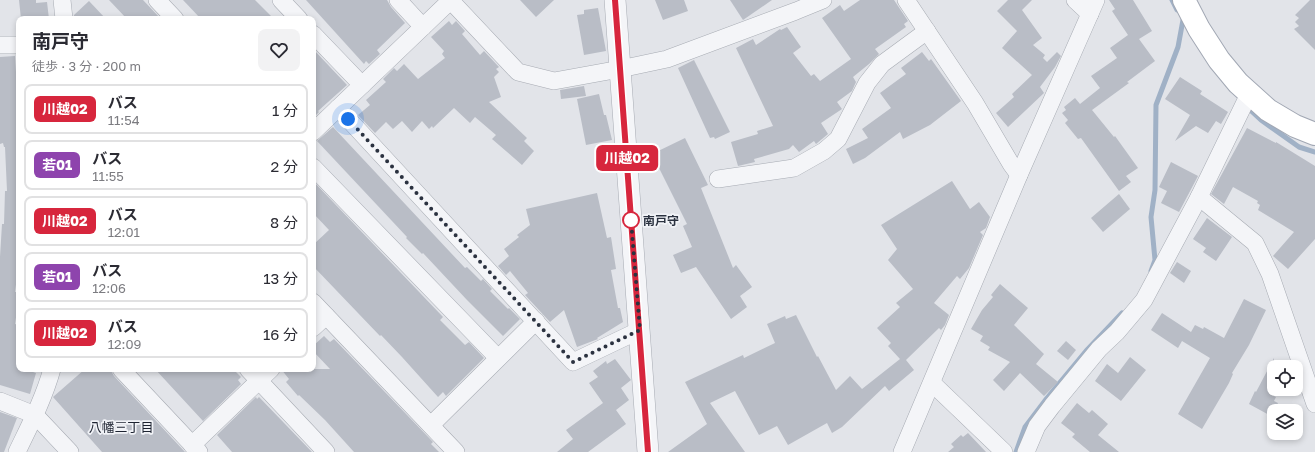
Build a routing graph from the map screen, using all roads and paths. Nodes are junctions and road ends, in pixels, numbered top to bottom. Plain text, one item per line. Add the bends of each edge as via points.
1 (62, 0) edge
2 (157, 0) edge
3 (281, 0) edge
4 (398, 0) edge
5 (451, 0) edge
6 (615, 0) edge
7 (823, 0) edge
8 (906, 0) edge
9 (1075, 0) edge
10 (1184, 0) edge
11 (1093, 7) edge
12 (64, 16) edge
13 (172, 16) edge
14 (296, 16) edge
15 (423, 26) junction
16 (927, 31) junction
17 (316, 37) edge
18 (0, 45) edge
19 (16, 45) edge
20 (620, 69) junction
21 (362, 85) junction
22 (1250, 92) junction
23 (338, 108) junction
24 (316, 129) edge
25 (1315, 134) edge
26 (316, 170) edge
27 (1019, 175) junction
28 (718, 179) dead end
29 (1199, 197) junction
30 (316, 305) edge
31 (326, 316) junction
32 (536, 321) junction
33 (316, 325) edge
34 (640, 330) junction
35 (498, 358) junction
36 (51, 372) edge
37 (123, 372) edge
38 (259, 373) edge
39 (932, 383) junction
40 (0, 401) edge
41 (1315, 404) edge
42 (34, 415) junction
43 (431, 426) junction
44 (195, 448) edge
45 (17, 452) edge
46 (70, 452) edge
47 (326, 452) edge
48 (456, 452) edge
49 (648, 452) edge
50 (902, 452) edge
51 (1004, 452) edge
52 (1026, 452) edge

1 - 12 street
2 - 13 street
3 - 14 street
4 - 15 street
5 - 15 street
5 - 20 street via 518,72 554,81
6 - 20 street
7 - 20 street via 667,59
8 - 16 street
9 - 11 street
10 - 22 main road via 1219,60 1238,83
11 - 27 street
15 - 21 street
16 - 27 street
16 - 28 street via 882,64 867,83 838,139 824,152 794,168
17 - 21 street
18 - 19 street
20 - 34 street
21 - 23 street
22 - 25 main road via 1268,110
22 - 29 street
23 - 24 street
23 - 32 street
26 - 35 street
27 - 39 street
29 - 41 street via 1255,243 1270,274
29 - 52 street via 1144,300 1052,406 1038,426
30 - 31 street
31 - 33 street
31 - 43 street
32 - 34 street via 573,362
32 - 35 street
34 - 49 street
35 - 43 street
36 - 42 street
37 - 44 street
38 - 44 street
38 - 47 street
39 - 50 street
39 - 51 street
40 - 42 street
42 - 45 street
42 - 46 street
43 - 48 street

